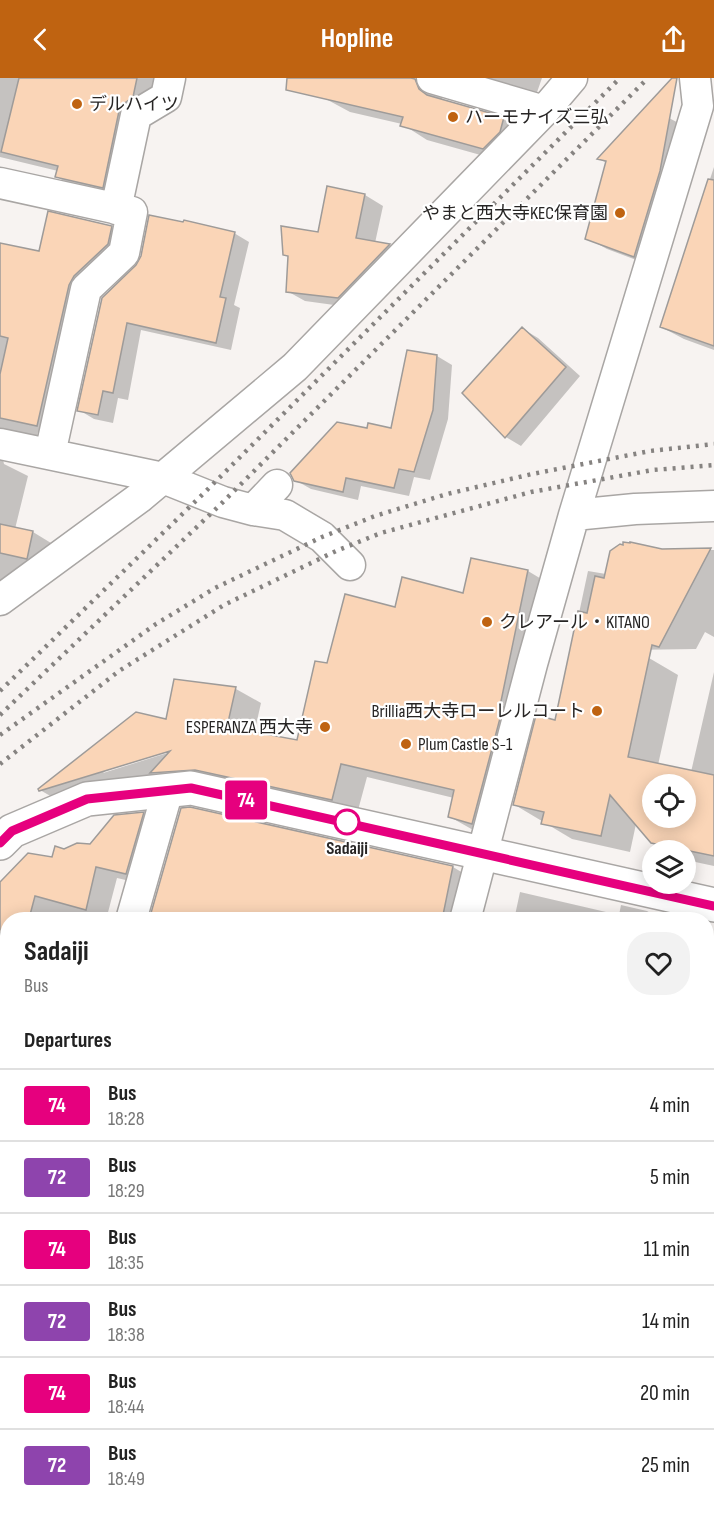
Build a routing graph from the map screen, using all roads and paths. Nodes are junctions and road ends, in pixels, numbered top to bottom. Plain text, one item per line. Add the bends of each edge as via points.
1 (170, 78) edge
2 (432, 78) edge
3 (695, 78) edge
4 (714, 86) edge
5 (556, 90) edge
6 (0, 183) edge
7 (116, 209) junction
8 (0, 444) edge
9 (50, 454) junction
10 (163, 478) junction
11 (277, 485) dead end
12 (714, 506) edge
13 (253, 510) junction
14 (574, 515) junction
15 (350, 564) dead end
16 (0, 600) edge
17 (168, 790) junction
18 (0, 843) edge
19 (483, 852) junction
20 (714, 905) edge
21 (133, 912) edge
22 (467, 912) edge

1 - 7 street via 166,97 136,115
2 - 5 street
3 - 4 street
3 - 14 street via 698,106
5 - 10 street via 295,367
6 - 7 street
7 - 9 street via 132,212 124,252 86,289
8 - 9 street
9 - 10 street
10 - 13 street
10 - 16 street
11 - 13 street
12 - 14 street
13 - 15 street via 285,515 322,537
14 - 19 street
17 - 18 main road via 87,799 12,831
17 - 19 main road via 191,788
17 - 21 street
19 - 20 main road
19 - 22 street

